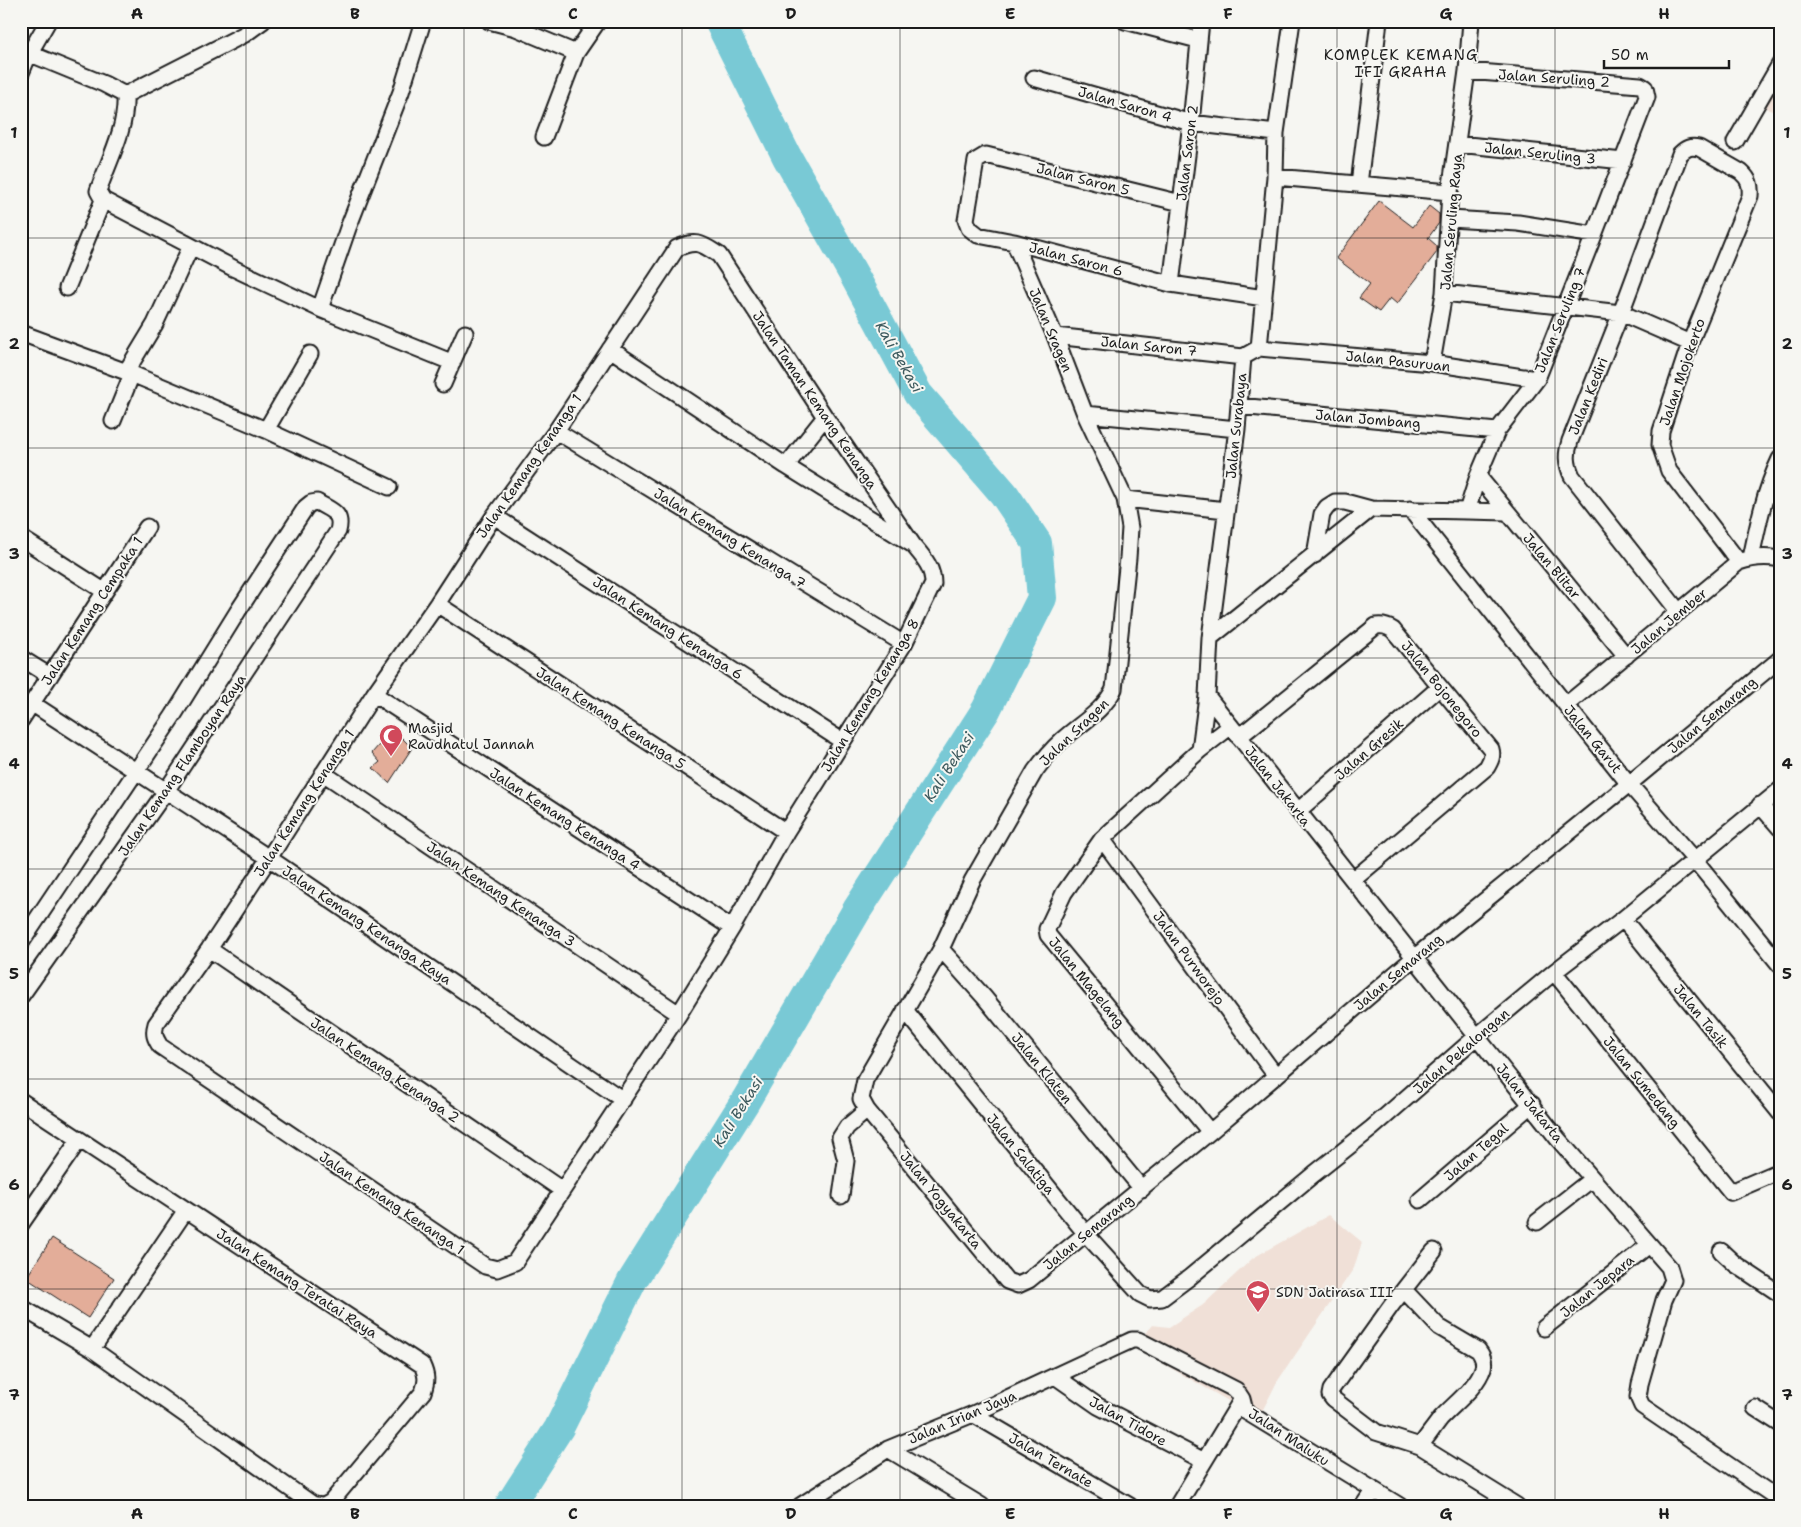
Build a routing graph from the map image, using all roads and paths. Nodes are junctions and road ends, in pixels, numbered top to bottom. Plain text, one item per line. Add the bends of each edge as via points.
1 (48, 21) edge
2 (263, 21) edge
3 (423, 21) edge
4 (489, 21) edge
5 (598, 21) edge
6 (1125, 21) edge
7 (1201, 21) edge
8 (1292, 21) edge
9 (1379, 21) edge
10 (1471, 21) edge
11 (518, 25) edge
12 (1198, 40) junction
13 (25, 52) edge
14 (576, 53) junction
15 (1780, 64) edge
16 (1467, 71) junction
17 (21, 73) edge
18 (1034, 78) dead end
19 (1640, 85) joint
20 (124, 95) junction
21 (1191, 123) junction
22 (1276, 133) junction
23 (544, 137) dead end
24 (1735, 142) dead end
25 (1458, 144) junction
26 (1680, 154) joint
27 (986, 155) joint
28 (1623, 161) junction
29 (1275, 177) junction
30 (1359, 184) junction
31 (1450, 192) junction
32 (103, 200) junction
33 (1181, 203) junction
34 (1450, 219) junction
35 (1594, 235) junction
36 (1014, 242) junction
37 (191, 246) junction
38 (719, 255) joint
39 (1171, 284) junction
40 (67, 288) dead end
41 (1444, 293) junction
42 (1264, 298) junction
43 (1566, 306) junction
44 (320, 309) junction
45 (1621, 313) junction
46 (21, 333) edge
47 (465, 333) dead end
48 (1055, 336) junction
49 (1690, 343) junction
50 (1259, 348) junction
51 (610, 349) junction
52 (310, 354) dead end
53 (1243, 356) junction
54 (451, 362) junction
55 (1432, 363) junction
56 (129, 373) junction
57 (1537, 379) junction
58 (443, 384) dead end
59 (1239, 406) junction
60 (1085, 414) junction
61 (825, 417) junction
62 (113, 421) dead end
63 (1237, 429) junction
64 (266, 430) junction
65 (556, 431) junction
66 (1497, 431) junction
67 (1780, 459) edge
68 (786, 466) junction
69 (1478, 476) junction
70 (389, 487) dead end
71 (1125, 499) junction
72 (1410, 509) junction
73 (1226, 510) junction
74 (1371, 510) junction
75 (1466, 511) junction
76 (1507, 512) junction
77 (494, 516) junction
78 (147, 527) dead end
79 (21, 538) edge
80 (913, 545) junction
81 (1314, 555) junction
82 (1780, 559) edge
83 (1745, 560) junction
84 (104, 591) junction
85 (436, 604) junction
86 (1679, 612) junction
87 (1210, 638) junction
88 (904, 644) junction
89 (1626, 656) junction
90 (21, 658) edge
91 (1780, 659) edge
92 (50, 676) junction
93 (1440, 687) junction
94 (374, 694) junction
95 (1207, 696) junction
96 (32, 704) junction
97 (1566, 704) junction
98 (21, 720) edge
99 (1235, 731) junction
100 (842, 741) junction
101 (1200, 750) junction
102 (136, 772) junction
103 (323, 773) junction
104 (1629, 784) junction
105 (1780, 790) edge
106 (166, 792) junction
107 (1760, 805) junction
108 (1298, 811) junction
109 (1780, 828) edge
110 (786, 832) junction
111 (1102, 839) junction
112 (269, 858) junction
113 (1694, 860) junction
114 (1353, 880) junction
115 (1623, 919) junction
116 (732, 928) junction
117 (21, 943) edge
118 (209, 949) junction
119 (941, 949) junction
120 (1414, 957) junction
121 (1780, 965) edge
122 (1554, 972) junction
123 (21, 996) edge
124 (905, 1010) junction
125 (679, 1014) junction
126 (1476, 1037) junction
127 (1276, 1076) junction
128 (623, 1100) junction
129 (21, 1101) edge
130 (1532, 1104) junction
131 (867, 1110) junction
132 (1780, 1113) edge
133 (1210, 1132) junction
134 (79, 1140) junction
135 (1780, 1171) edge
136 (1592, 1179) junction
137 (1142, 1189) junction
138 (562, 1190) junction
139 (841, 1196) dead end
140 (1420, 1200) dead end
141 (186, 1210) junction
142 (1537, 1222) dead end
143 (21, 1224) edge
144 (1086, 1234) junction
145 (1649, 1244) junction
146 (1434, 1250) dead end
147 (1721, 1251) dead end
148 (1018, 1285) joint
149 (1778, 1289) edge
150 (1404, 1290) junction
151 (1140, 1294) joint
152 (21, 1307) edge
153 (1544, 1328) dead end
154 (1132, 1340) joint
155 (92, 1349) junction
156 (1055, 1376) junction
157 (1242, 1399) junction
158 (1755, 1408) dead end
159 (972, 1414) junction
160 (1780, 1424) edge
161 (1420, 1446) junction
162 (888, 1449) junction
163 (1204, 1461) junction
164 (1373, 1491) junction
165 (1773, 1497) edge
166 (811, 1503) edge
167 (319, 1505) edge
168 (982, 1506) edge
169 (1130, 1506) edge
170 (1177, 1506) edge
171 (1362, 1506) edge
172 (1400, 1506) edge
173 (1517, 1506) edge

1 - 13 street
2 - 20 street via 246,34
3 - 44 street via 401,92
4 - 11 street
5 - 14 street
6 - 12 street
7 - 12 street, Jalan Saron 2
8 - 22 street
9 - 30 street
10 - 16 street, Jalan Seruling Raya
11 - 14 street
12 - 21 street, Jalan Saron 2
13 - 17 street
13 - 20 street
14 - 23 street
15 - 24 street
16 - 19 street, Jalan Seruling 2
16 - 25 street, Jalan Seruling Raya
18 - 21 street, Jalan Saron 4
19 - 28 street, Jalan Seruling 7 via 1645,88 1647,97
20 - 32 street via 126,109 123,122 98,190
21 - 22 street, Jalan Saron 4
21 - 33 street, Jalan Saron 2
22 - 29 street
25 - 28 street, Jalan Seruling 3
25 - 31 street, Jalan Seruling Raya
26 - 45 street, Jalan Kediri
26 - 49 street, Jalan Mojokerto via 1686,148 1699,148 1741,172 1750,182 1750,196
27 - 33 street, Jalan Saron 5
27 - 36 street, Jalan Saron 6 via 976,161 966,220 968,228 978,235
28 - 35 street, Jalan Seruling 7
29 - 30 street
29 - 42 street
30 - 31 street
31 - 34 street, Jalan Seruling Raya
32 - 37 street
32 - 40 street
33 - 39 street, Jalan Saron 2
34 - 35 street via 1518,223
34 - 41 street, Jalan Seruling Raya
35 - 43 street, Jalan Seruling 7
36 - 39 street, Jalan Saron 6
36 - 48 street, Jalan Sragen
37 - 44 street
37 - 56 street
38 - 51 street, Jalan Kemang Kenanga 1 via 703,245 689,242 677,248
38 - 61 street, Jalan Taman Kemang Kenanga
39 - 42 street, Jalan Saron 6
41 - 43 street
41 - 55 street, Jalan Seruling Raya
42 - 50 street
43 - 45 street
43 - 57 street, Jalan Seruling 7
44 - 54 street
45 - 49 street
45 - 86 street, Jalan Kediri via 1570,441 1566,453 1567,466
46 - 56 street
47 - 54 street
48 - 53 street, Jalan Saron 7
48 - 60 street, Jalan Sragen
49 - 83 street, Jalan Mojokerto via 1661,431 1660,445 1669,471
50 - 53 street, Jalan Surabaya
50 - 55 street, Jalan Pasuruan
51 - 65 street, Jalan Kemang Kenanga 1
51 - 68 street, Jalan Kemang Kenanga 8
52 - 64 street
53 - 59 street, Jalan Surabaya
54 - 58 street
55 - 57 street, Jalan Pasuruan
56 - 62 street
56 - 64 street
57 - 66 street, Jalan Seruling 7
59 - 63 street, Jalan Surabaya
59 - 66 street, Jalan Jombang
60 - 63 street
60 - 71 street, Jalan Sragen
61 - 68 street
61 - 80 street, Jalan Taman Kemang Kenanga
63 - 73 street, Jalan Surabaya
64 - 70 street
65 - 77 street, Jalan Kemang Kenanga 1
65 - 88 street, Jalan Kemang Kenanga 7
66 - 69 street, Jalan Seruling 7
67 - 83 street via 1770,479
68 - 80 street, Jalan Kemang Kenanga 8
69 - 75 street, Jalan Seruling 7
69 - 76 street, Jalan Blitar
71 - 73 street
71 - 119 street, Jalan Sragen via 1130,528 1128,558 1114,689 1110,700 1046,755 1035,771 972,881
72 - 74 street
72 - 75 street
72 - 97 street, Jalan Garut
73 - 87 street, Jalan Surabaya
74 - 81 street
74 - 81 street via 1345,502 1335,502 1327,507 1322,514
75 - 76 street
76 - 89 street, Jalan Blitar
77 - 85 street, Jalan Kemang Kenanga 1
77 - 100 street, Jalan Kemang Kenanga 6
78 - 84 street, Jalan Kemang Cempaka 1
79 - 84 street
80 - 88 street, Jalan Kemang Kenanga 8 via 933,574 932,584
81 - 87 street
82 - 83 street
83 - 86 street, Jalan Jember
84 - 92 street, Jalan Kemang Cempaka 1
85 - 94 street, Jalan Kemang Kenanga 1
85 - 110 street, Jalan Kemang Kenanga 5
86 - 89 street, Jalan Jember
87 - 95 street, Jalan Surabaya
88 - 100 street, Jalan Kemang Kenanga 8
89 - 97 street, Jalan Jember
90 - 92 street
91 - 104 street, Jalan Semarang
92 - 96 street, Jalan Kemang Cempaka 1
93 - 99 street, Jalan Bojonegoro via 1393,630 1387,626 1376,626
93 - 108 street, Jalan Gresik
93 - 114 street, Jalan Bojonegoro via 1491,748 1491,760
94 - 103 street, Jalan Kemang Kenanga 1
94 - 116 street, Jalan Kemang Kenanga 4
95 - 99 street, Jalan Jakarta
95 - 101 street, Jalan Surabaya
96 - 98 street, Jalan Kemang Cempaka 1
96 - 102 street, Jalan Kemang Kenanga Raya
97 - 104 street, Jalan Garut
99 - 101 street, Jalan Magelang
99 - 108 street, Jalan Jakarta
100 - 110 street, Jalan Kemang Kenanga 8
101 - 111 street, Jalan Magelang
102 - 106 street, Jalan Kemang Kenanga Raya
102 - 106 street, Jalan Kemang Flamboyan Raya via 306,507 317,502 338,515 341,521 338,531
102 - 117 street
103 - 112 street, Jalan Kemang Kenanga 1
103 - 125 street, Jalan Kemang Kenanga 3
104 - 113 street, Jalan Garut
104 - 120 street, Jalan Semarang
105 - 107 street, Jalan Pekalongan
106 - 112 street, Jalan Kemang Kenanga Raya
106 - 123 street, Jalan Kemang Flamboyan Raya
107 - 109 street
107 - 113 street, Jalan Pekalongan
108 - 114 street, Jalan Jakarta
110 - 116 street, Jalan Kemang Kenanga 8
111 - 127 street, Jalan Purworejo
111 - 133 street, Jalan Magelang via 1064,893 1049,922 1048,934
112 - 118 street, Jalan Kemang Kenanga 1
112 - 128 street, Jalan Kemang Kenanga Raya
113 - 115 street, Jalan Pekalongan
113 - 121 street, Jalan Garut
114 - 120 street, Jalan Jakarta
115 - 122 street, Jalan Pekalongan
115 - 132 street, Jalan Tasik
116 - 125 street, Jalan Kemang Kenanga 8
118 - 138 street, Jalan Kemang Kenanga 2
118 - 138 street, Jalan Kemang Kenanga 1 via 156,1024 155,1039 160,1046 486,1266 497,1269 515,1262
119 - 124 street, Jalan Sragen
119 - 137 street, Jalan Klaten
120 - 126 street, Jalan Jakarta
120 - 127 street, Jalan Semarang
122 - 126 street, Jalan Pekalongan
122 - 135 street, Jalan Sumedang via 1731,1192
124 - 131 street, Jalan Sragen via 865,1080 861,1099
124 - 144 street, Jalan Salatiga
125 - 128 street, Jalan Kemang Kenanga 8
126 - 130 street, Jalan Jakarta
126 - 151 street, Jalan Pekalongan via 1372,1128 1173,1291 1155,1299
127 - 133 street, Jalan Semarang
128 - 138 street
129 - 134 street, Jalan Kemang Teratai Raya
130 - 136 street, Jalan Jakarta
130 - 140 street, Jalan Tegal
131 - 139 street via 841,1136 846,1161
131 - 148 street, Jalan Yogyakarta via 1007,1281
133 - 137 street, Jalan Semarang
134 - 141 street, Jalan Kemang Teratai Raya
134 - 143 street
136 - 142 street
136 - 145 street, Jalan Jakarta
137 - 144 street, Jalan Semarang
141 - 155 street
141 - 167 street, Jalan Kemang Teratai Raya via 422,1365 426,1372 423,1392 331,1502
144 - 148 street, Jalan Semarang via 1030,1280
144 - 151 street, Jalan Salatiga
145 - 153 street, Jalan Jepara
145 - 165 street, Jalan Jakarta via 1669,1268 1672,1280 1642,1376 1638,1397 1642,1406
146 - 150 street
147 - 149 street via 1748,1273
150 - 161 street via 1439,1327 1478,1350 1484,1362 1471,1386
150 - 161 street via 1330,1395 1376,1432
152 - 155 street
154 - 156 street, Jalan Irian Jaya
154 - 157 street, Jalan Maluku via 1148,1344 1236,1390
155 - 167 street
156 - 159 street, Jalan Irian Jaya
156 - 163 street, Jalan Tidore via 1098,1406
157 - 163 street
157 - 164 street, Jalan Maluku via 1245,1411
158 - 160 street
159 - 162 street, Jalan Irian Jaya
159 - 169 street, Jalan Ternate
161 - 173 street
162 - 166 street, Jalan Irian Jaya
162 - 168 street
163 - 170 street
164 - 171 street
164 - 172 street, Jalan Maluku

